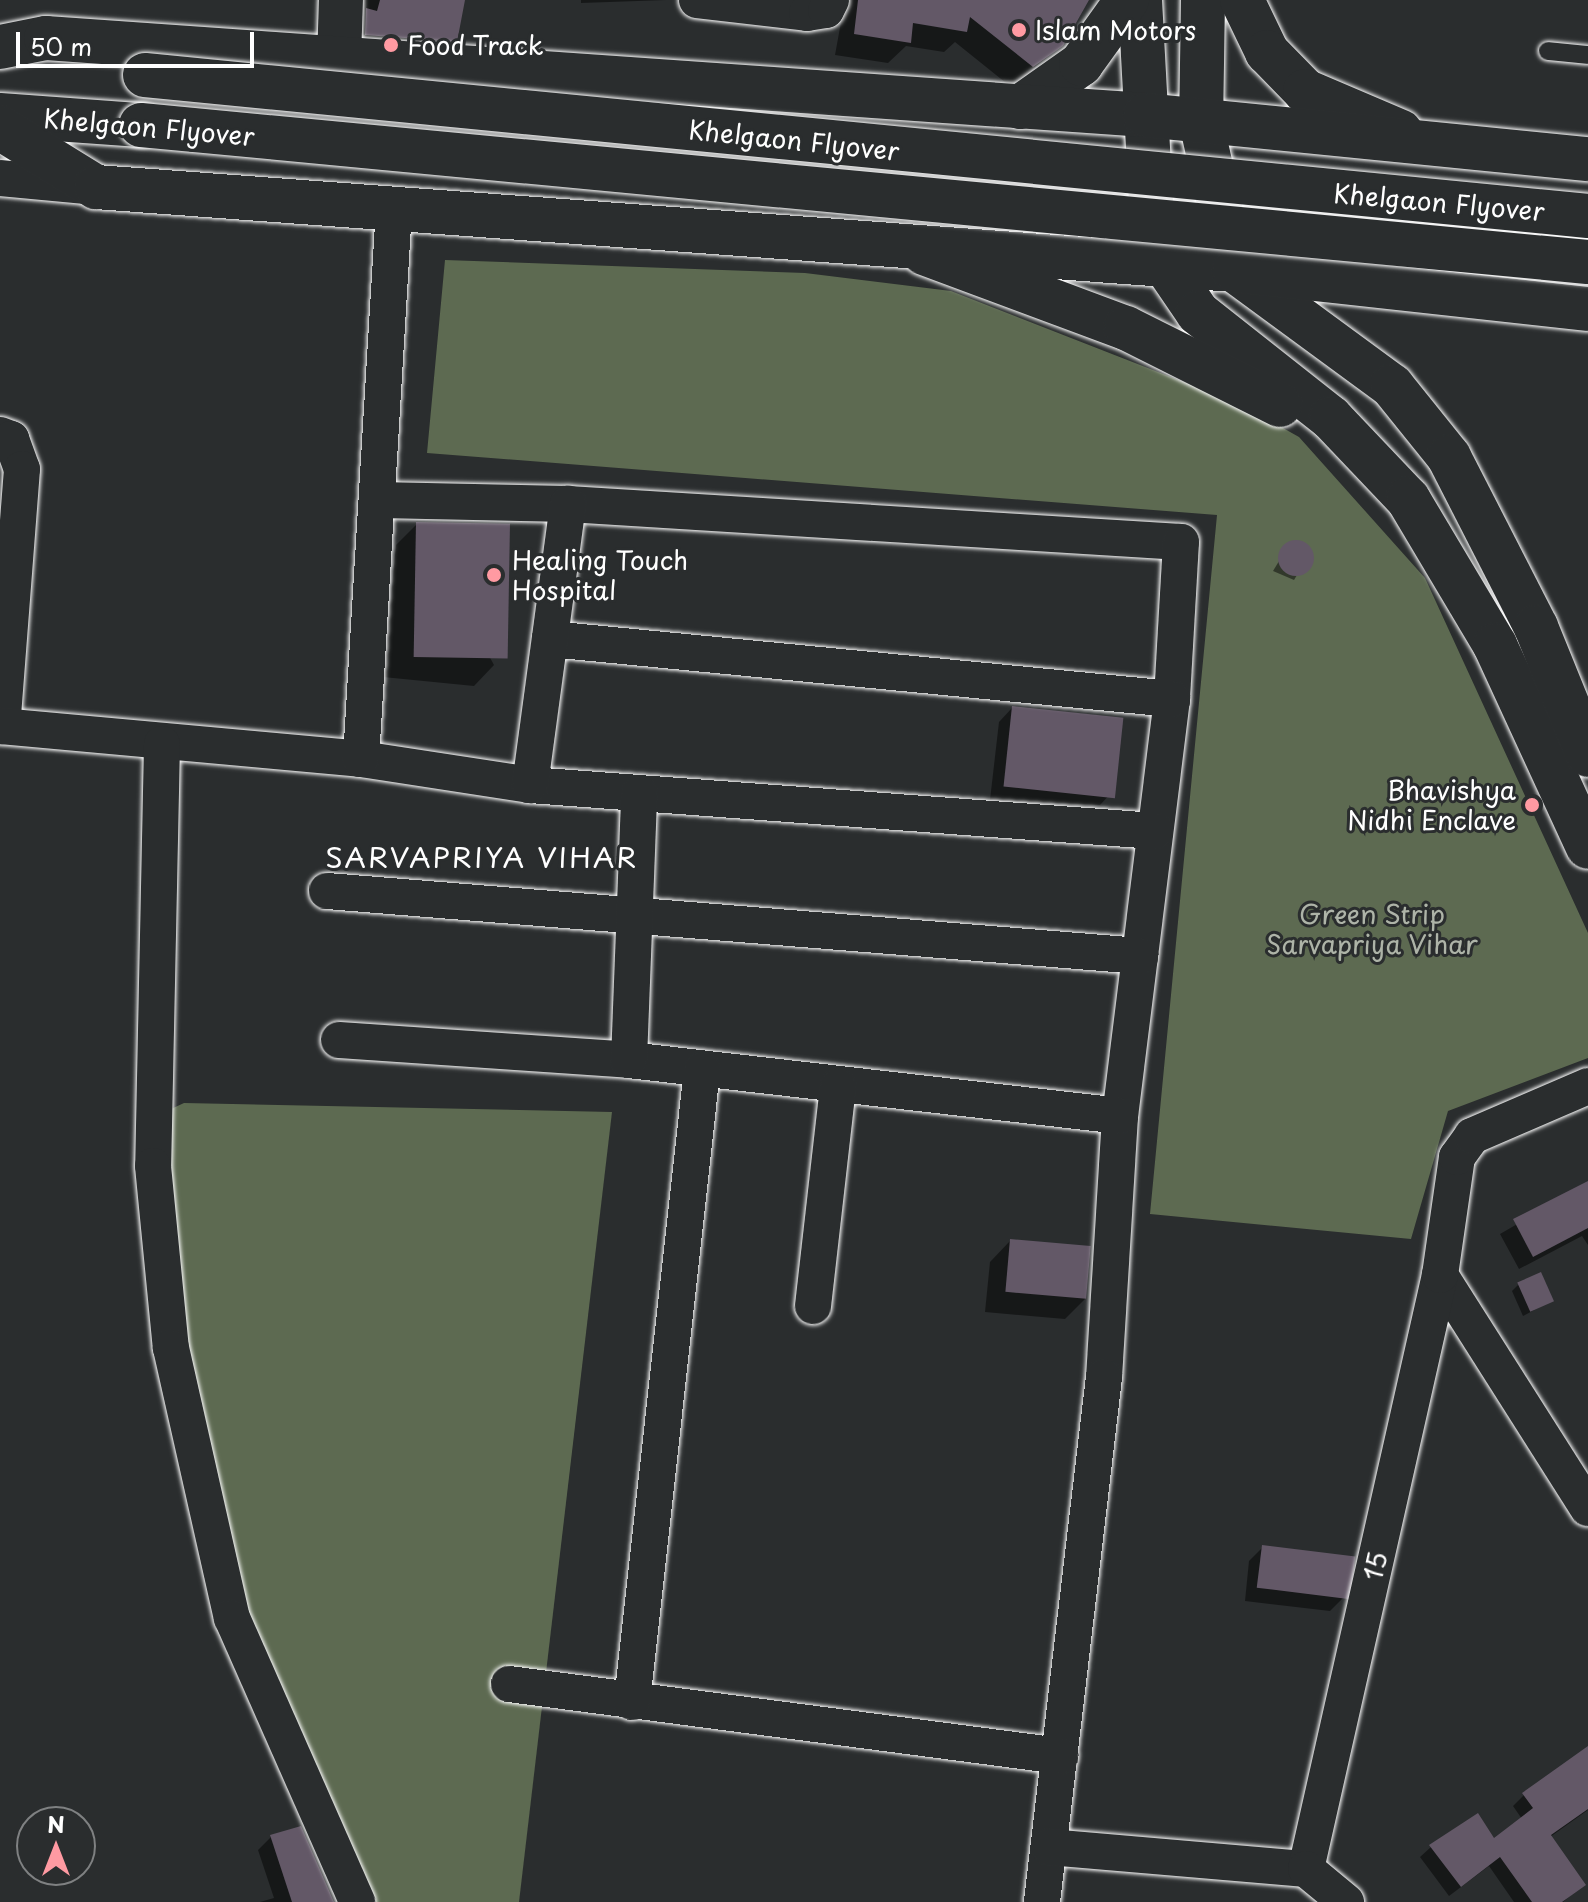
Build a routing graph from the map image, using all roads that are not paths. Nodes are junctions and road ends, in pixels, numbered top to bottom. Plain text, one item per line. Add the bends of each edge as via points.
1 (341, 0) edge
2 (697, 0) edge
3 (831, 0) edge
4 (1127, 0) edge
5 (1140, 0) edge
6 (1203, 0) edge
7 (1242, 0) edge
8 (0, 47) edge
9 (1548, 51) dead end
10 (1588, 55) edge
11 (0, 58) edge
12 (339, 59) junction
13 (798, 91) junction
14 (1020, 107) junction
15 (0, 115) edge
16 (1145, 115) junction
17 (1201, 122) junction
18 (0, 128) edge
19 (1449, 149) junction
20 (1588, 162) edge
21 (0, 178) edge
22 (96, 187) junction
23 (394, 208) junction
24 (1588, 216) edge
25 (785, 240) junction
26 (920, 251) junction
27 (1588, 262) edge
28 (1168, 269) junction
29 (1234, 270) junction
30 (1588, 308) edge
31 (0, 435) edge
32 (1376, 466) junction
33 (379, 500) junction
34 (568, 504) junction
35 (550, 639) junction
36 (1172, 699) junction
37 (1, 726) edge
38 (1585, 729) edge
39 (162, 744) junction
40 (361, 759) junction
41 (530, 785) junction
42 (639, 794) junction
43 (1155, 831) junction
44 (1588, 847) edge
45 (327, 891) dead end
46 (633, 916) junction
47 (1140, 956) junction
48 (339, 1040) dead end
49 (629, 1060) junction
50 (702, 1070) junction
51 (838, 1086) junction
52 (1588, 1086) edge
53 (1120, 1116) junction
54 (1440, 1275) junction
55 (813, 1306) dead end
56 (1588, 1508) edge
57 (509, 1684) dead end
58 (632, 1702) junction
59 (1060, 1756) junction
60 (1049, 1847) junction
61 (1306, 1869) junction
62 (357, 1902) edge
63 (1042, 1902) edge
64 (1346, 1902) edge

1 - 12 main road
2 - 3 street via 807,13 826,10
4 - 14 main road via 1081,64
5 - 16 main road
6 - 17 main road
7 - 19 main road via 1267,52 1305,91
8 - 12 main road via 46,38
9 - 10 lane
11 - 24 main road, Khelgaon Flyover, bridge
12 - 13 main road
13 - 14 main road
13 - 25 main road via 826,99 849,118 863,143 866,172 840,223 813,237
14 - 16 main road
15 - 27 main road, Khelgaon Flyover, bridge
16 - 17 main road
16 - 28 main road via 1151,206
17 - 19 main road
17 - 29 main road
18 - 22 main road
19 - 20 main road
20 - 30 main road via 1560,179 1542,201 1534,229 1537,258 1551,284
21 - 22 street
22 - 23 main road
23 - 25 main road
23 - 33 street
25 - 26 main road
26 - 28 main road
26 - 32 main road via 1103,318 1210,367
28 - 29 main road
28 - 32 main road via 1198,313 1331,418
29 - 30 main road
29 - 38 main road via 1392,386 1449,457
31 - 37 street via 11,439 22,469
32 - 44 main road via 1449,559
33 - 34 street
33 - 40 street
34 - 35 street
34 - 36 street via 1181,542
35 - 36 street
35 - 41 street
36 - 43 street
37 - 39 street
39 - 40 street
39 - 62 street via 153,1166 171,1348 232,1618
40 - 41 street
41 - 42 street
42 - 43 street
42 - 46 street
43 - 47 street
45 - 46 street
46 - 47 street
46 - 49 street
47 - 53 street
48 - 49 street
49 - 50 street
50 - 51 street
50 - 58 street
51 - 53 street
51 - 55 street
52 - 54 street, 15 via 1464,1142
53 - 59 street via 1104,1377
54 - 56 street
54 - 61 street, 15
57 - 58 street
58 - 59 street
59 - 60 street
60 - 61 street
60 - 63 street
61 - 64 street

